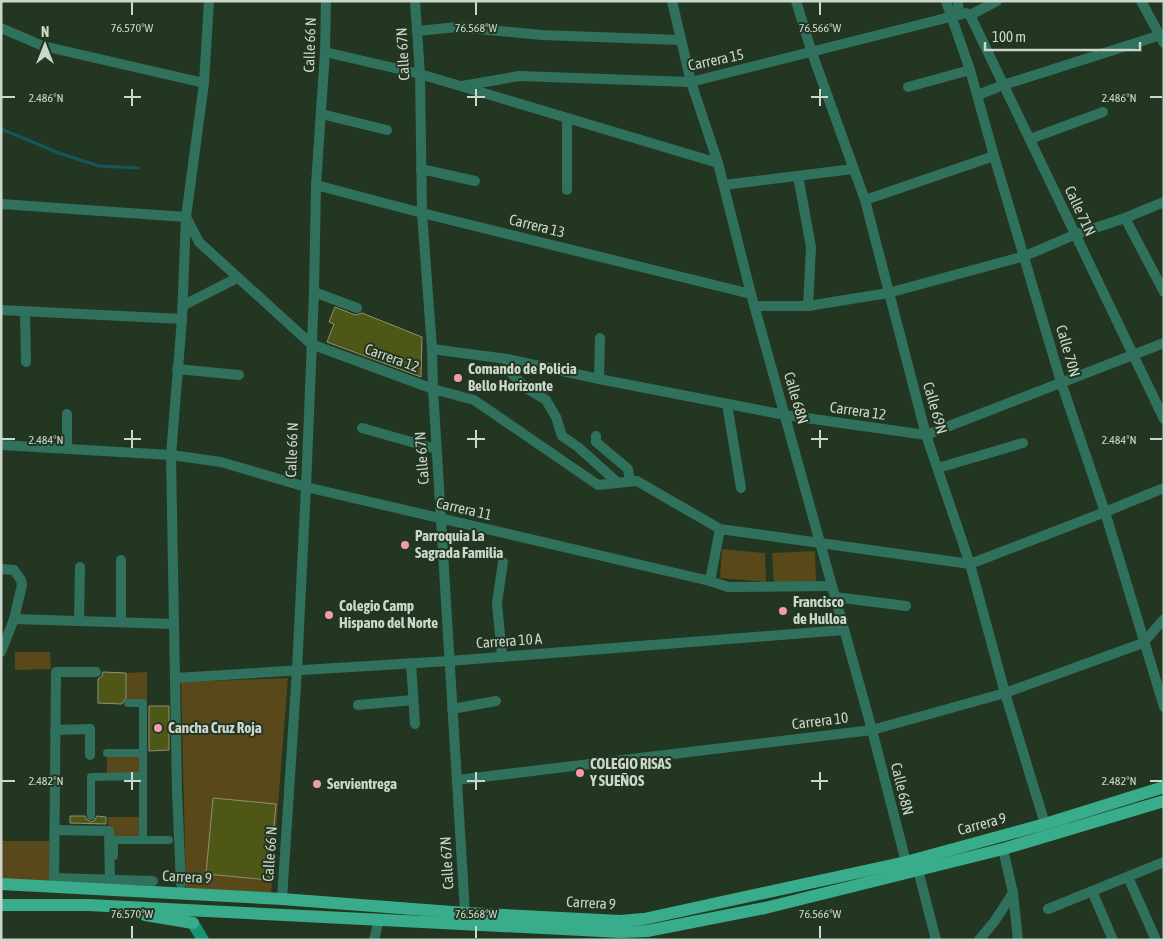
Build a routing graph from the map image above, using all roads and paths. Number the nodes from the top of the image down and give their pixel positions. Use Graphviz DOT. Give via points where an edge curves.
graph roads {
  1 [pos="209,1"];
  2 [pos="326,1"];
  3 [pos="415,1"];
  4 [pos="672,1"];
  5 [pos="796,1"];
  6 [pos="946,1"];
  7 [pos="958,1"];
  8 [pos="997,1"];
  9 [pos="1141,1"];
  10 [pos="960,16"];
  11 [pos="1,28"];
  12 [pos="417,31"];
  13 [pos="1162,38"];
  14 [pos="681,40"];
  15 [pos="325,52"];
  16 [pos="812,53"];
  17 [pos="970,70"];
  18 [pos="420,74"];
  19 [pos="691,82"];
  20 [pos="204,83"];
  21 [pos="1004,85"];
  22 [pos="462,86"];
  23 [pos="908,87"];
  24 [pos="978,95"];
  25 [pos="1103,112"];
  26 [pos="321,114"];
  27 [pos="567,118"];
  28 [pos="387,130"];
  29 [pos="1030,139"];
  30 [pos="994,156"];
  31 [pos="718,163"];
  32 [pos="421,169"];
  33 [pos="854,169"];
  34 [pos="798,176"];
  35 [pos="475,181"];
  36 [pos="316,185"];
  37 [pos="724,185"];
  38 [pos="567,190"];
  39 [pos="865,200"];
  40 [pos="1164,202"];
  41 [pos="1,204"];
  42 [pos="422,213"];
  43 [pos="186,217"];
  44 [pos="1125,218"];
  45 [pos="1074,235"];
  46 [pos="1025,256"];
  47 [pos="237,278"];
  48 [pos="314,292"];
  49 [pos="1164,292"];
  50 [pos="751,294"];
  51 [pos="888,294"];
  52 [pos="182,306"];
  53 [pos="754,306"];
  54 [pos="808,306"];
  55 [pos="356,308"];
  56 [pos="1,310"];
  57 [pos="25,312"];
  58 [pos="182,319"];
  59 [pos="600,338"];
  60 [pos="1164,342"];
  61 [pos="311,344"];
  62 [pos="432,349"];
  63 [pos="1132,355"];
  64 [pos="507,358"];
  65 [pos="26,362"];
  66 [pos="178,369"];
  67 [pos="239,375"];
  68 [pos="599,379"];
  69 [pos="1061,382"];
  70 [pos="433,390"];
  71 [pos="727,404"];
  72 [pos="67,414"];
  73 [pos="785,415"];
  74 [pos="1164,419"];
  75 [pos="362,428"];
  76 [pos="926,435"];
  77 [pos="596,436"];
  78 [pos="1023,443"];
  79 [pos="1,445"];
  80 [pos="67,449"];
  81 [pos="436,449"];
  82 [pos="171,455"];
  83 [pos="938,468"];
  84 [pos="630,481"];
  85 [pos="617,482"];
  86 [pos="306,487"];
  87 [pos="741,488"];
  88 [pos="1164,488"];
  89 [pos="1105,512"];
  90 [pos="441,520"];
  91 [pos="720,529"];
  92 [pos="820,542"];
  93 [pos="121,560"];
  94 [pos="503,562"];
  95 [pos="970,564"];
  96 [pos="80,567"];
  97 [pos="1,569"];
  98 [pos="710,581"];
  99 [pos="832,586"];
  100 [pos="835,597"];
  101 [pos="906,606"];
  102 [pos="14,619"];
  103 [pos="1164,619"];
  104 [pos="79,621"];
  105 [pos="121,622"];
  106 [pos="174,624"];
  107 [pos="844,630"];
  108 [pos="1143,643"];
  109 [pos="1,652"];
  110 [pos="502,657"];
  111 [pos="450,661"];
  112 [pos="411,663"];
  113 [pos="297,670"];
  114 [pos="96,672"];
  115 [pos="175,678"];
  116 [pos="1005,693"];
  117 [pos="413,700"];
  118 [pos="496,701"];
  119 [pos="128,704"];
  120 [pos="358,704"];
  121 [pos="1164,707"];
  122 [pos="452,709"];
  123 [pos="415,724"];
  124 [pos="56,730"];
  125 [pos="872,730"];
  126 [pos="107,753"];
  127 [pos="143,753"];
  128 [pos="90,755"];
  129 [pos="143,776"];
  130 [pos="457,780"];
  131 [pos="1164,787"];
  132 [pos="1164,801"];
  133 [pos="91,816"];
  134 [pos="1045,824"];
  135 [pos="55,830"];
  136 [pos="112,835"];
  137 [pos="143,840"];
  138 [pos="169,840"];
  139 [pos="1003,849"];
  140 [pos="906,862"];
  141 [pos="1164,862"];
  142 [pos="918,870"];
  143 [pos="1128,876"];
  144 [pos="112,879"];
  145 [pos="54,882"];
  146 [pos="153,882"];
  147 [pos="1,884"];
  148 [pos="181,884"];
  149 [pos="1092,891"];
  150 [pos="1013,893"];
  151 [pos="282,899"];
  152 [pos="1,905"];
  153 [pos="88,905"];
  154 [pos="1048,909"];
  155 [pos="465,914"];
  156 [pos="379,920"];
  157 [pos="203,940"];
  158 [pos="374,940"];
  159 [pos="936,940"];
  160 [pos="979,940"];
  161 [pos="1018,940"];
  162 [pos="1113,940"];
  163 [pos="1156,940"];
  1 -- 20 [label="street"];
  2 -- 15 [label="street, Calle 66 N"];
  3 -- 12 [label="street, Calle 67N"];
  4 -- 14 [label="street, Calle 68N"];
  5 -- 16 [label="street, Calle 69N"];
  6 -- 10 [label="street, Calle 70N"];
  7 -- 10 [label="street"];
  8 -- 10 [label="street, Carrera 15"];
  9 -- 13 [label="street"];
  10 -- 16 [label="street, Carrera 15"];
  10 -- 17 [label="street, Calle 70N"];
  10 -- 21 [label="street, Calle 71N"];
  11 -- 20 [label="street" via="44,46"];
  12 -- 14 [label="street" via="457,27 542,35"];
  12 -- 18 [label="street, Calle 67N"];
  13 -- 21 [label="street"];
  14 -- 19 [label="street, Calle 68N"];
  15 -- 18 [label="street"];
  15 -- 26 [label="street, Calle 66 N"];
  16 -- 19 [label="street, Carrera 15"];
  16 -- 33 [label="street, Calle 69N"];
  17 -- 23 [label="street"];
  17 -- 24 [label="street, Calle 70N"];
  18 -- 22 [label="street"];
  18 -- 32 [label="street, Calle 67N"];
  19 -- 22 [label="street, Carrera 15" via="519,76"];
  19 -- 31 [label="street, Calle 68N"];
  20 -- 43 [label="street"];
  21 -- 24 [label="street"];
  21 -- 29 [label="street, Calle 71N"];
  22 -- 27 [label="street"];
  24 -- 30 [label="street, Calle 70N"];
  25 -- 29 [label="street"];
  26 -- 28 [label="street"];
  26 -- 36 [label="street, Calle 66 N"];
  27 -- 31 [label="street"];
  27 -- 38 [label="street"];
  29 -- 45 [label="street, Calle 71N"];
  30 -- 39 [label="street"];
  30 -- 46 [label="street, Calle 70N"];
  31 -- 37 [label="street, Calle 68N"];
  32 -- 35 [label="street"];
  32 -- 42 [label="street, Calle 67N"];
  33 -- 34 [label="street"];
  33 -- 39 [label="street, Calle 69N"];
  34 -- 37 [label="street"];
  34 -- 54 [label="street" via="811,247"];
  36 -- 42 [label="street, Carrera 13"];
  36 -- 48 [label="street, Calle 66 N"];
  37 -- 50 [label="street, Calle 68N"];
  39 -- 51 [label="street, Calle 69N"];
  40 -- 44 [label="street"];
  41 -- 43 [label="street"];
  42 -- 50 [label="street, Carrera 13"];
  42 -- 62 [label="street, Calle 67N"];
  43 -- 47 [label="street, Carrera 12" via="199,242"];
  43 -- 52 [label="street"];
  44 -- 45 [label="street"];
  44 -- 49 [label="street"];
  45 -- 46 [label="street"];
  45 -- 63 [label="street, Calle 71N"];
  46 -- 51 [label="street"];
  46 -- 69 [label="street, Calle 70N"];
  47 -- 52 [label="street"];
  47 -- 61 [label="street, Carrera 12"];
  48 -- 55 [label="street"];
  48 -- 61 [label="street, Calle 66 N"];
  50 -- 53 [label="street, Calle 68N"];
  51 -- 54 [label="street"];
  51 -- 76 [label="street, Calle 69N"];
  52 -- 58 [label="street"];
  53 -- 54 [label="street"];
  53 -- 73 [label="street, Calle 68N"];
  56 -- 57 [label="street"];
  57 -- 58 [label="street"];
  57 -- 65 [label="street"];
  58 -- 66 [label="street"];
  59 -- 68 [label="street"];
  60 -- 63 [label="street, Carrera 12"];
  61 -- 70 [label="street, Carrera 12"];
  61 -- 86 [label="street, Calle 66 N"];
  62 -- 64 [label="street, Carrera 12"];
  62 -- 70 [label="street, Calle 67N"];
  63 -- 69 [label="street, Carrera 12"];
  63 -- 74 [label="street, Calle 71N"];
  64 -- 68 [label="street, Carrera 12"];
  64 -- 85 [label="street" via="510,372 549,404 562,436"];
  66 -- 67 [label="street"];
  66 -- 82 [label="street"];
  68 -- 71 [label="street, Carrera 12"];
  69 -- 76 [label="street, Carrera 12"];
  69 -- 89 [label="street, Calle 70N"];
  70 -- 81 [label="street, Calle 67N"];
  70 -- 85 [label="street, Carrera 12" via="474,400 598,485"];
  71 -- 73 [label="street, Carrera 12"];
  71 -- 87 [label="street"];
  72 -- 80 [label="street"];
  73 -- 76 [label="street, Carrera 12"];
  73 -- 92 [label="street, Calle 68N"];
  75 -- 81 [label="street"];
  76 -- 83 [label="street, Calle 69N"];
  77 -- 84 [label="street" via="596,442 628,469"];
  78 -- 83 [label="street"];
  79 -- 80 [label="street, Carrera 11"];
  80 -- 82 [label="street, Carrera 11"];
  81 -- 90 [label="street, Calle 67N"];
  82 -- 86 [label="street, Carrera 11" via="221,462"];
  82 -- 106 [label="street"];
  83 -- 95 [label="street, Calle 69N"];
  84 -- 85 [label="street, Carrera 12"];
  84 -- 91 [label="street, Carrera 12" via="637,481"];
  86 -- 90 [label="street, Carrera 11"];
  86 -- 113 [label="street, Calle 66 N"];
  88 -- 89 [label="street"];
  89 -- 95 [label="street"];
  89 -- 108 [label="street, Calle 70N"];
  90 -- 98 [label="street, Carrera 11"];
  90 -- 111 [label="street, Calle 67N"];
  91 -- 92 [label="street, Carrera 12"];
  91 -- 98 [label="street"];
  92 -- 95 [label="street"];
  92 -- 99 [label="street, Calle 68N"];
  93 -- 105 [label="street"];
  94 -- 110 [label="street" via="497,603"];
  95 -- 116 [label="street, Calle 69N"];
  96 -- 104 [label="street"];
  97 -- 102 [label="street" via="14,570 22,585"];
  98 -- 99 [label="street, Carrera 11" via="728,588"];
  99 -- 100 [label="street, Calle 68N"];
  100 -- 101 [label="street"];
  100 -- 107 [label="street, Calle 68N"];
  102 -- 104 [label="street"];
  102 -- 109 [label="street"];
  103 -- 108 [label="street, Carrera 10"];
  104 -- 105 [label="street"];
  105 -- 106 [label="street"];
  106 -- 115 [label="street"];
  107 -- 110 [label="street, Carrera 10 A"];
  107 -- 125 [label="street, Calle 68N"];
  108 -- 116 [label="street, Carrera 10"];
  108 -- 121 [label="street, Calle 70N"];
  110 -- 111 [label="street, Carrera 10 A"];
  111 -- 112 [label="street, Carrera 10 A"];
  111 -- 122 [label="street, Calle 67N"];
  112 -- 113 [label="street, Carrera 10 A"];
  112 -- 117 [label="street"];
  113 -- 115 [label="street, Carrera 10 A"];
  113 -- 151 [label="street, Calle 66 N"];
  114 -- 124 [label="street" via="56,672"];
  115 -- 148 [label="street"];
  116 -- 125 [label="street, Carrera 10"];
  116 -- 134 [label="street, Calle 69N"];
  117 -- 120 [label="street"];
  117 -- 123 [label="street"];
  118 -- 122 [label="street"];
  119 -- 127 [label="street" via="143,704"];
  122 -- 130 [label="street, Calle 67N"];
  124 -- 128 [label="street" via="90,729"];
  124 -- 135 [label="street"];
  125 -- 130 [label="street, Carrera 10"];
  125 -- 140 [label="street, Calle 68N"];
  126 -- 127 [label="street"];
  127 -- 129 [label="street"];
  129 -- 133 [label="street" via="91,777"];
  129 -- 137 [label="street"];
  130 -- 155 [label="street, Calle 67N"];
  131 -- 134 [label="main road, Carrera 9"];
  132 -- 139 [label="main road, Carrera 9"];
  134 -- 140 [label="main road, Carrera 9"];
  135 -- 136 [label="street"];
  135 -- 145 [label="street"];
  136 -- 137 [label="street"];
  136 -- 144 [label="street"];
  137 -- 138 [label="street"];
  139 -- 142 [label="main road, Carrera 9"];
  139 -- 150 [label="street"];
  140 -- 155 [label="main road, Carrera 9" via="644,919 620,921"];
  141 -- 143 [label="street"];
  142 -- 156 [label="main road, Carrera 9" via="765,908 647,931"];
  142 -- 159 [label="street"];
  143 -- 149 [label="street"];
  143 -- 163 [label="street"];
  144 -- 145 [label="street"];
  144 -- 146 [label="street"];
  145 -- 147 [label="main road, Carrera 9"];
  145 -- 151 [label="main road, Carrera 9"];
  149 -- 154 [label="street"];
  149 -- 162 [label="street"];
  150 -- 160 [label="street"];
  150 -- 161 [label="street"];
  151 -- 155 [label="main road, Carrera 9"];
  152 -- 153 [label="main road, Carrera 9"];
  153 -- 156 [label="main road, Carrera 9"];
  153 -- 157 [label="main road" via="192,921"];
  156 -- 158 [label="street"];
}
